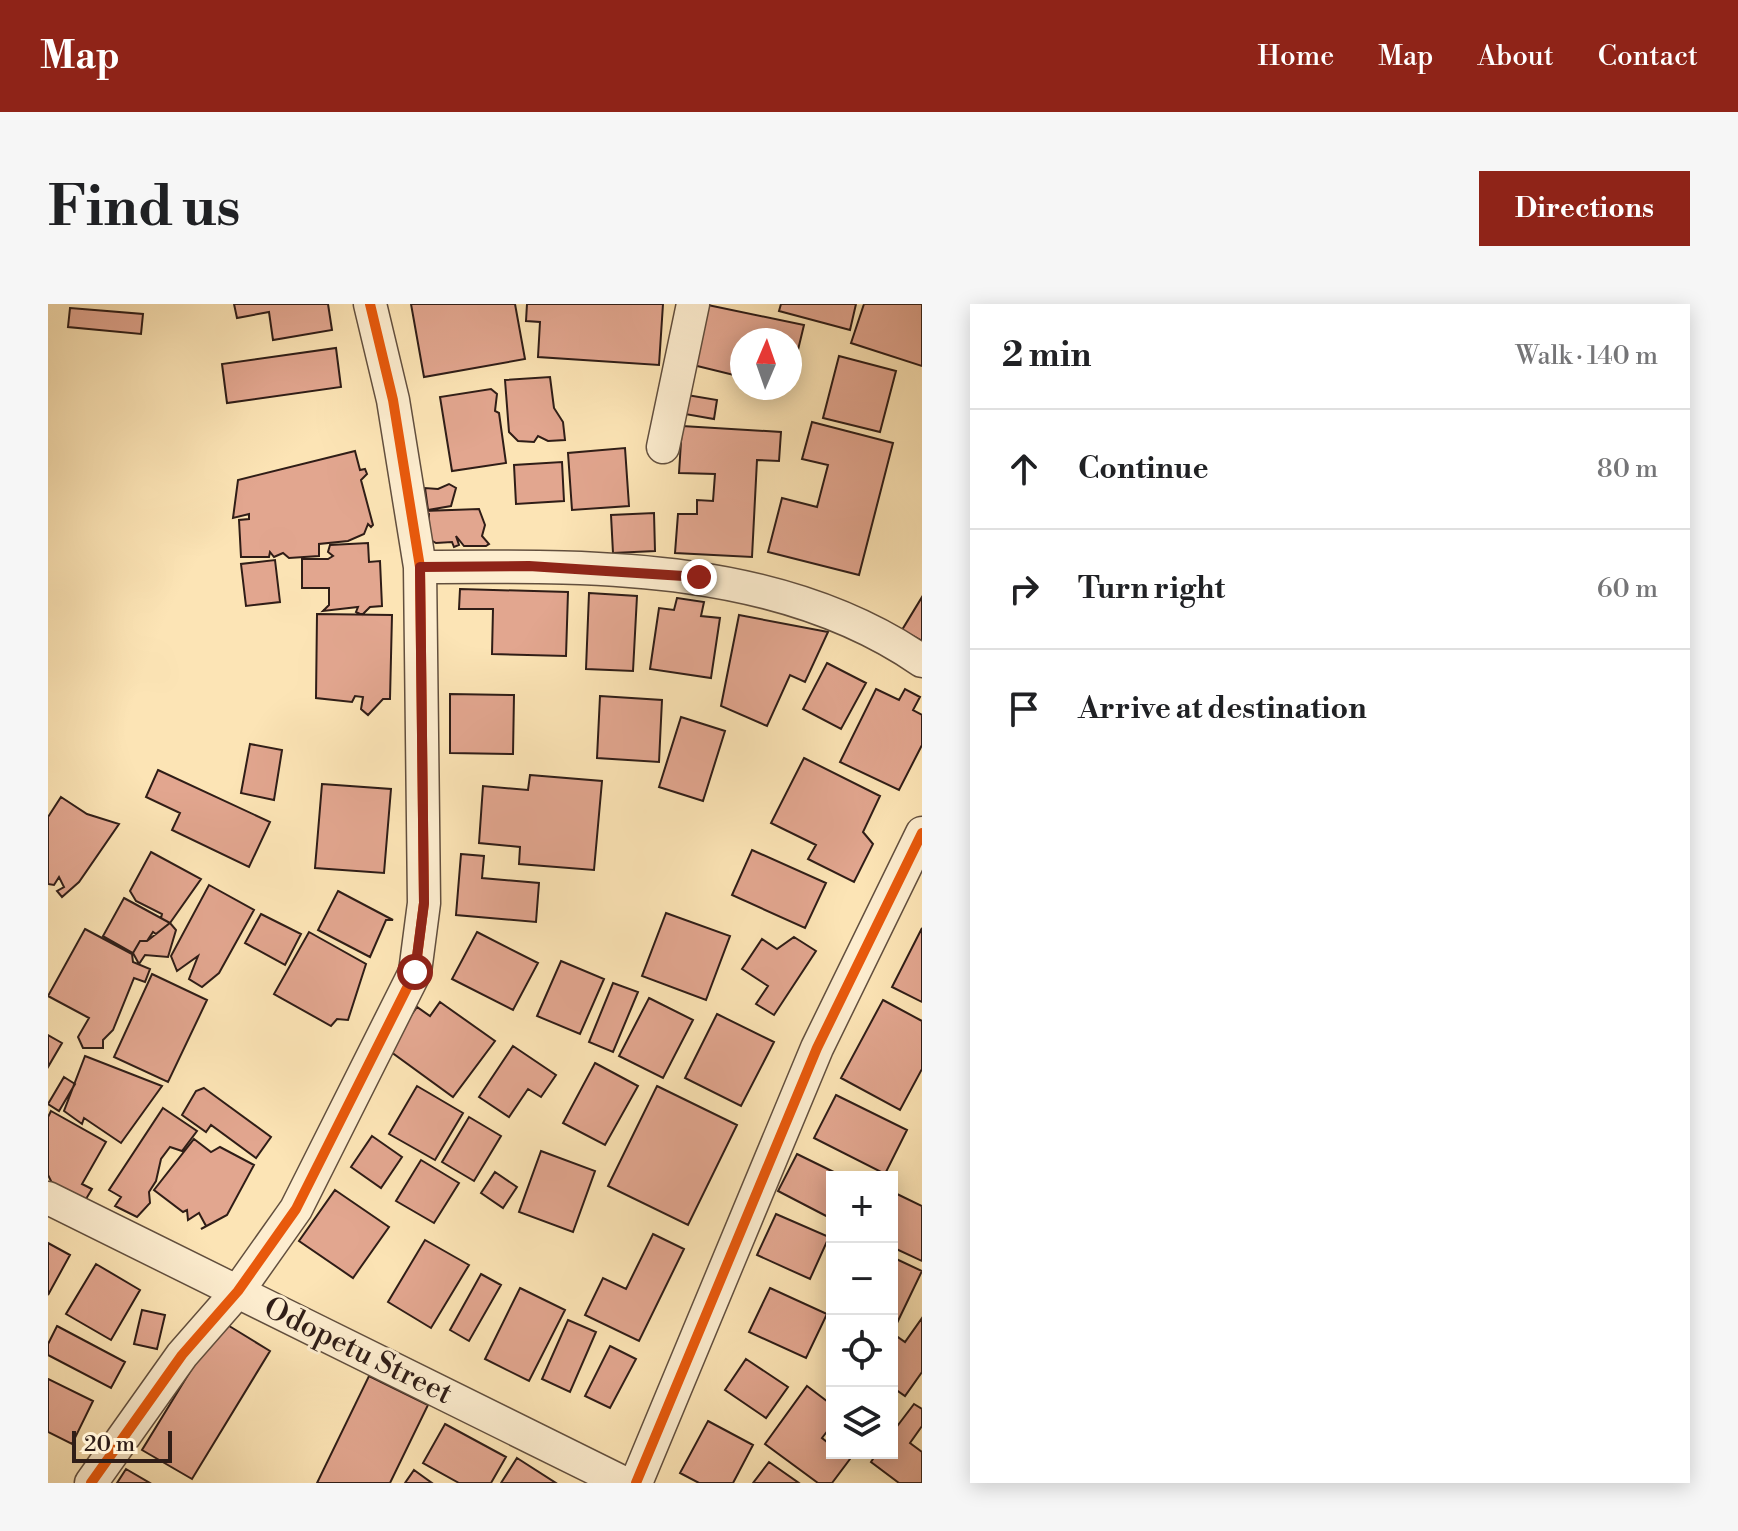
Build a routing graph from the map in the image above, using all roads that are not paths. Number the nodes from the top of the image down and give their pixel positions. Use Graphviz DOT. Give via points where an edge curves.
graph roads {
  1 [pos="370,304"];
  2 [pos="693,304"];
  3 [pos="663,447"];
  4 [pos="420,567"];
  5 [pos="922,661"];
  6 [pos="922,833"];
  7 [pos="48,1198"];
  8 [pos="238,1291"];
  9 [pos="91,1483"];
  10 [pos="624,1483"];
  11 [pos="636,1483"];
  1 -- 4 [label="street" via="393,400"];
  2 -- 3 [label="street"];
  4 -- 5 [label="street" via="529,566 699,577 764,590 887,636"];
  4 -- 8 [label="street" via="424,903 415,972 296,1209"];
  6 -- 11 [label="street" via="817,1048"];
  7 -- 8 [label="street, Odopetu Street"];
  8 -- 9 [label="street" via="182,1355"];
  8 -- 10 [label="street, Odopetu Street"];
}
